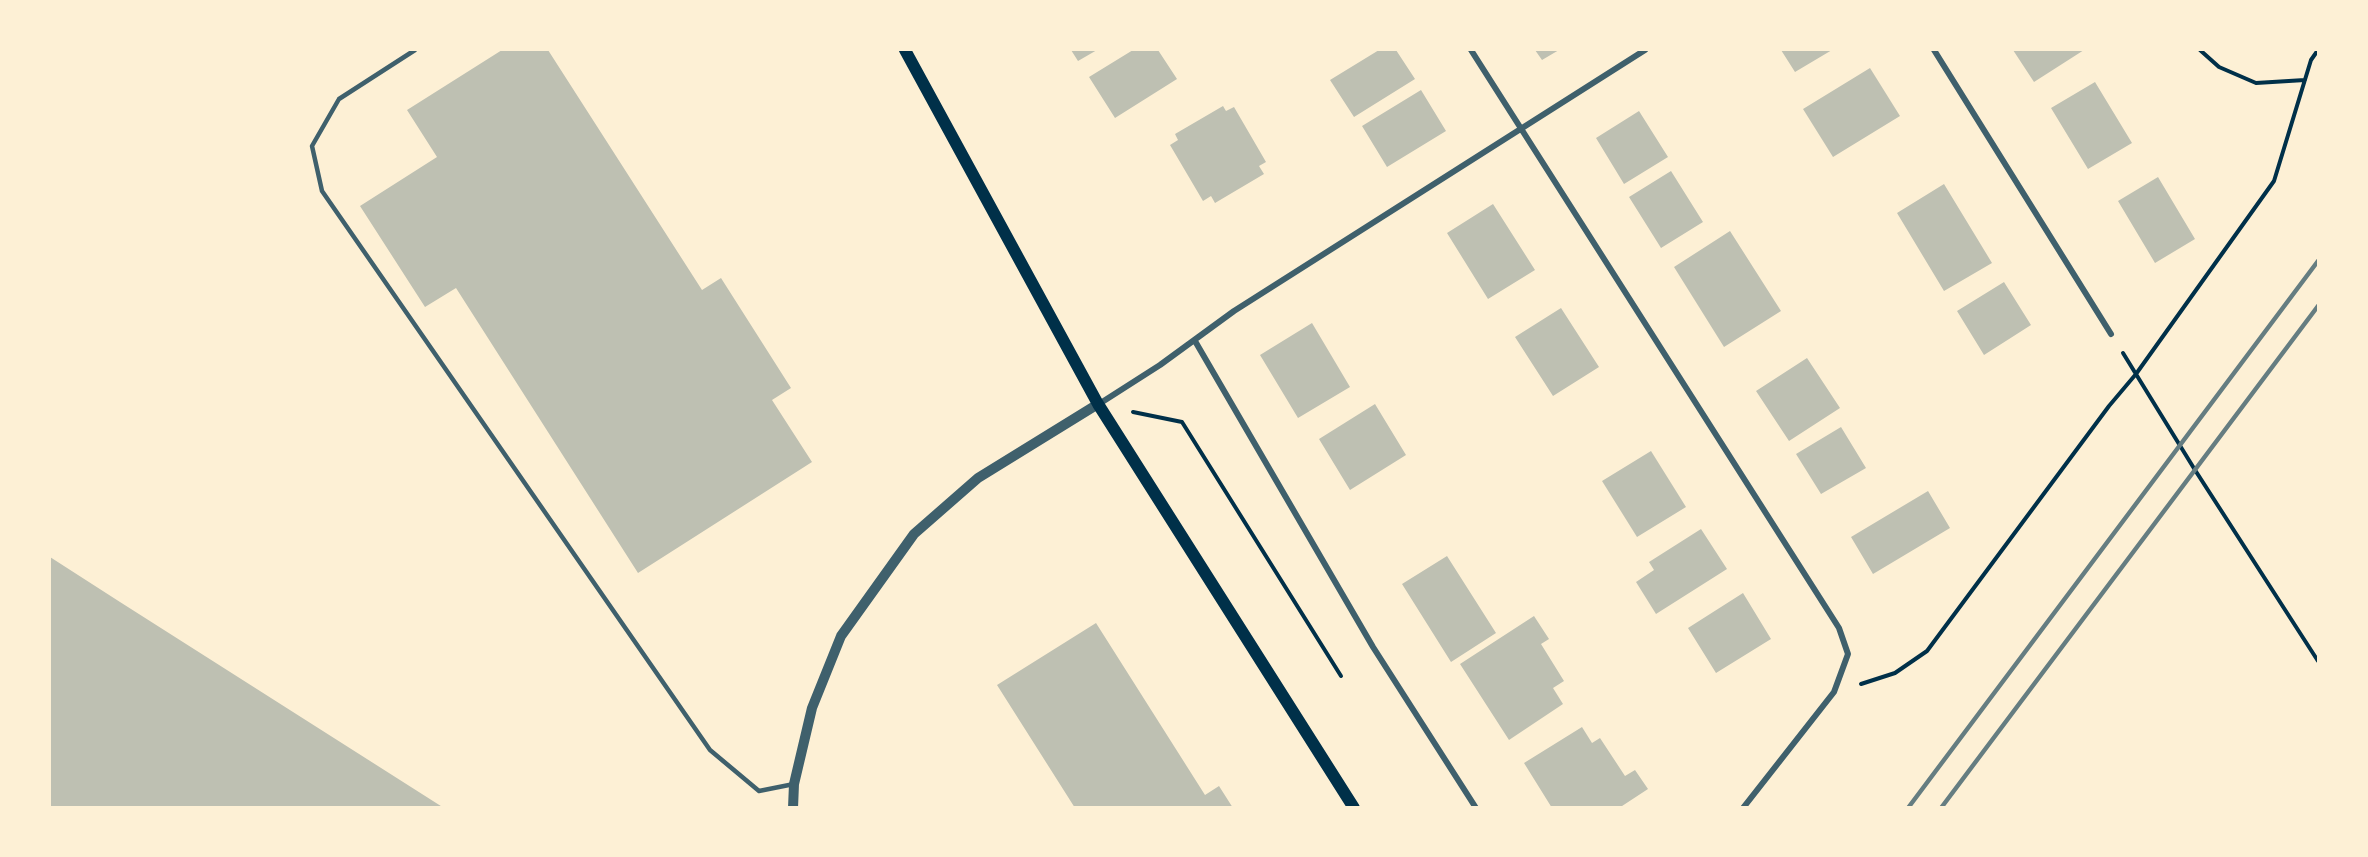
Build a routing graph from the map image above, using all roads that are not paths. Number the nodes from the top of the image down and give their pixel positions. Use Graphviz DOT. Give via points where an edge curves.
graph roads {
  1 [pos="415,50"];
  2 [pos="905,50"];
  3 [pos="1471,50"];
  4 [pos="1645,50"];
  5 [pos="1934,50"];
  6 [pos="1521,129"];
  7 [pos="2111,333"];
  8 [pos="1195,340"];
  9 [pos="1098,404"];
  10 [pos="794,784"];
  11 [pos="793,807"];
  12 [pos="1354,807"];
  13 [pos="1476,807"];
  14 [pos="1743,807"];
  1 -- 10 [label="lane" via="339,99 312,146 322,191 710,750 759,791"];
  2 -- 9 [label="main road"];
  3 -- 6 [label="street"];
  4 -- 6 [label="street"];
  5 -- 7 [label="street"];
  6 -- 8 [label="street" via="1234,311"];
  6 -- 14 [label="street" via="1839,628 1848,654 1834,692"];
  8 -- 9 [label="street"];
  8 -- 13 [label="street" via="1373,647"];
  9 -- 10 [label="street" via="978,478 915,534 841,636 812,708"];
  9 -- 12 [label="main road"];
  10 -- 11 [label="street"];
}
